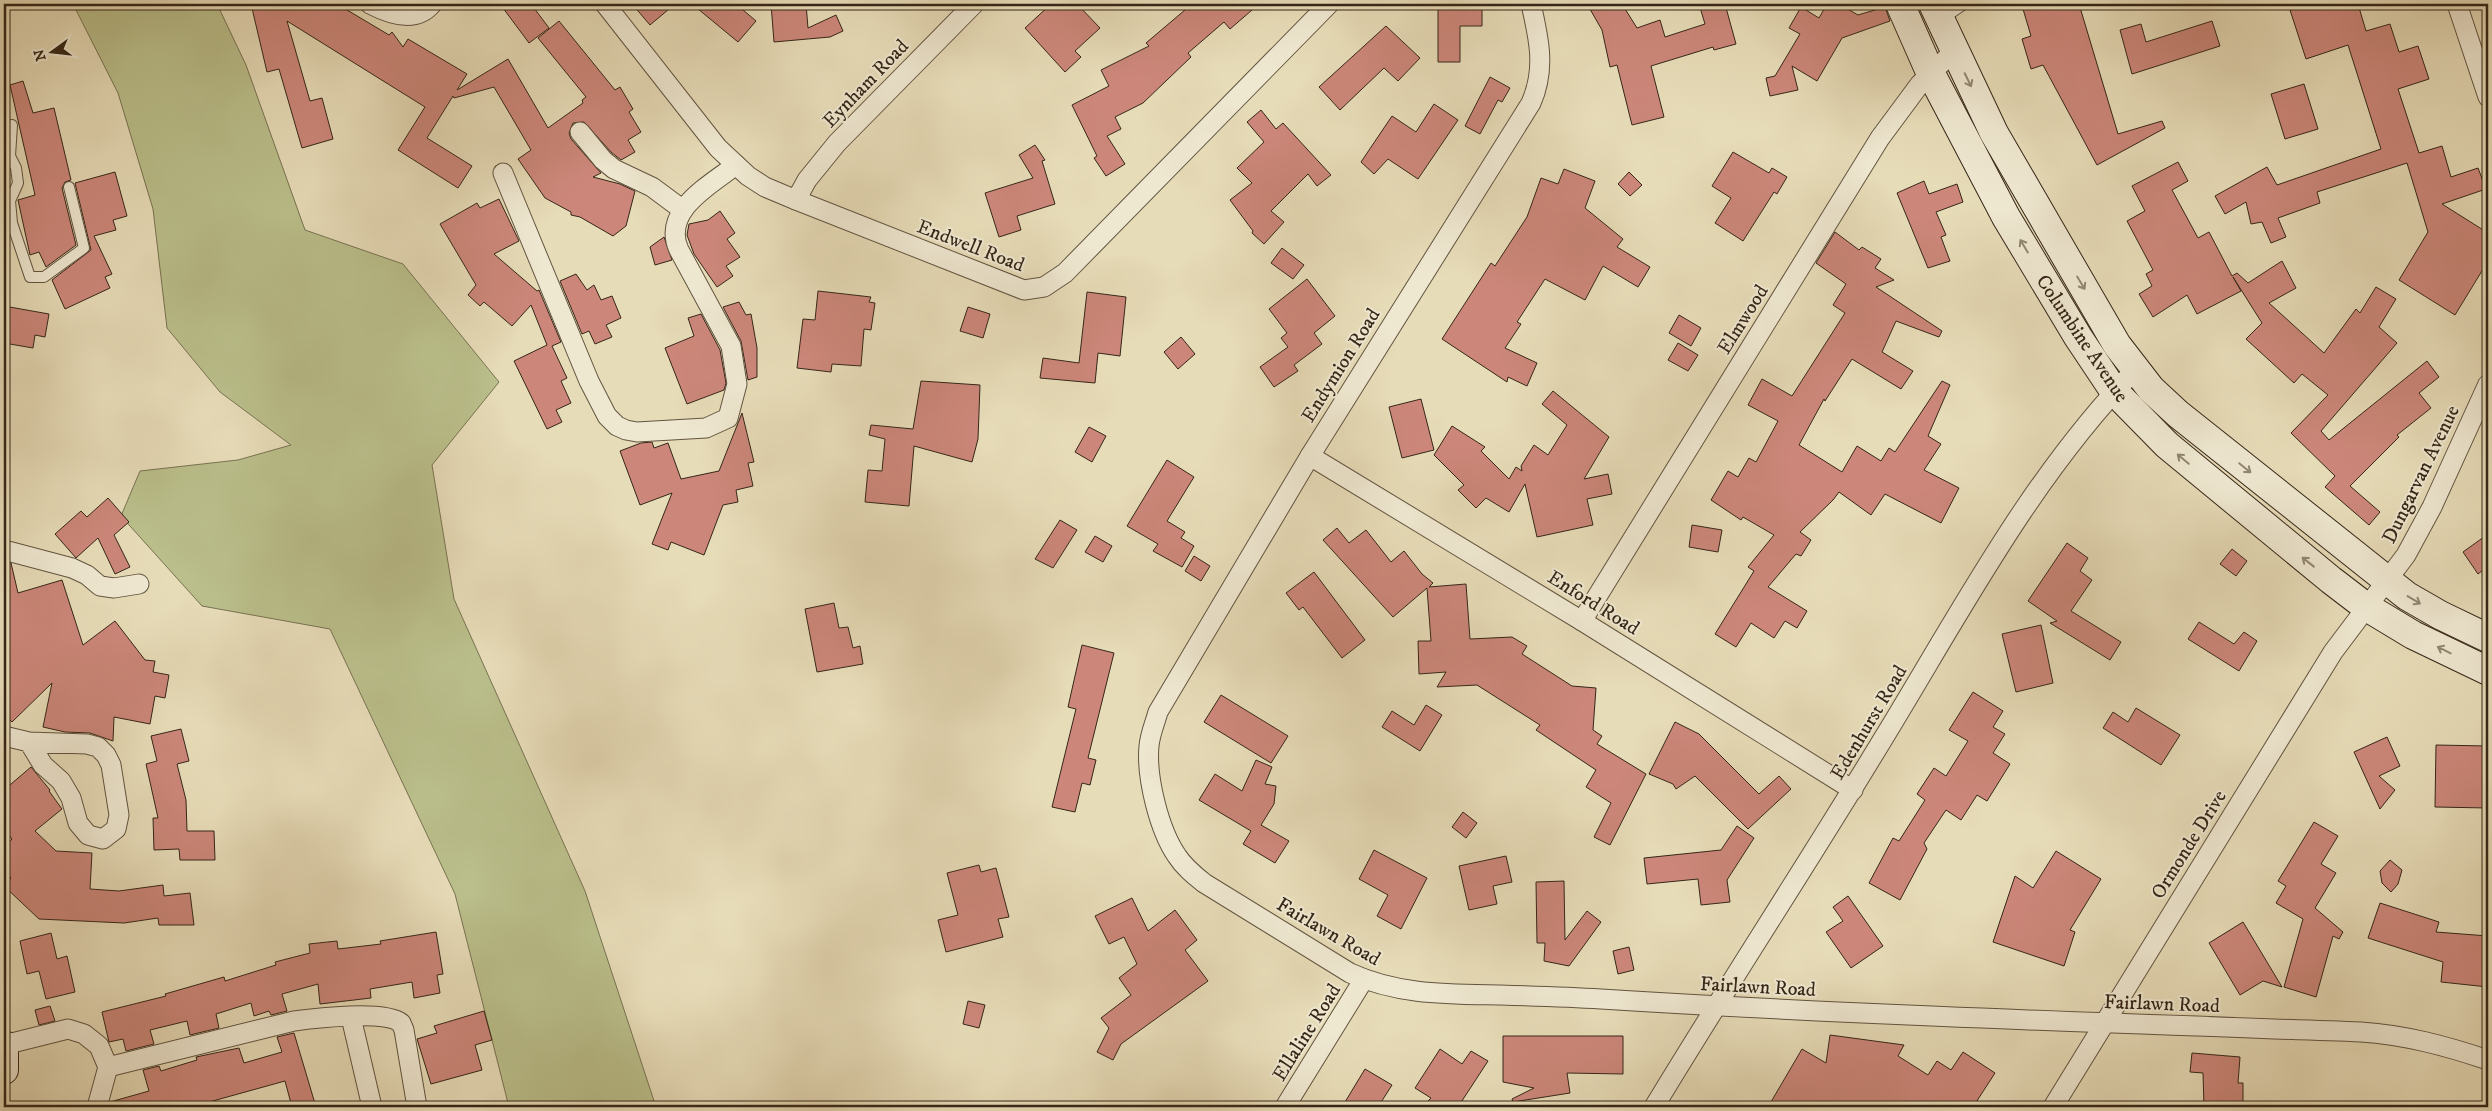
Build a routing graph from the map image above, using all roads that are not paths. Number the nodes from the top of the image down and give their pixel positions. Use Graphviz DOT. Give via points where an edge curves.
graph roads {
  1 [pos="370,4"];
  2 [pos="432,4"];
  3 [pos="605,4"];
  4 [pos="974,4"];
  5 [pos="1329,4"];
  6 [pos="1531,4"];
  7 [pos="1900,4"];
  8 [pos="1964,4"];
  9 [pos="2457,4"];
  10 [pos="1937,12"];
  11 [pos="1954,51"];
  12 [pos="1930,72"];
  13 [pos="2488,97"];
  14 [pos="12,125"];
  15 [pos="580,132"];
  16 [pos="736,165"];
  17 [pos="503,173"];
  18 [pos="69,187"];
  19 [pos="7,200"];
  20 [pos="796,200"];
  21 [pos="683,210"];
  22 [pos="2135,370"];
  23 [pos="2488,384"];
  24 [pos="2114,391"];
  25 [pos="1310,456"];
  26 [pos="4,550"];
  27 [pos="2386,580"];
  28 [pos="139,584"];
  29 [pos="2365,606"];
  30 [pos="1582,621"];
  31 [pos="2488,638"];
  32 [pos="2488,671"];
  33 [pos="4,736"];
  34 [pos="29,742"];
  35 [pos="1149,746"];
  36 [pos="1852,790"];
  37 [pos="1364,980"];
  38 [pos="1715,1006"];
  39 [pos="351,1017"];
  40 [pos="2104,1024"];
  41 [pos="4,1045"];
  42 [pos="2488,1060"];
  43 [pos="108,1068"];
  44 [pos="4,1070"];
  45 [pos="97,1107"];
  46 [pos="372,1107"];
  47 [pos="417,1107"];
  48 [pos="1285,1107"];
  49 [pos="1654,1107"];
  50 [pos="2053,1107"];
  1 -- 2 [label="street" via="399,16 410,16 421,14"];
  3 -- 16 [label="street, Endwell Road" via="698,124"];
  4 -- 20 [label="street, Eynham Road" via="837,143 807,180"];
  5 -- 20 [label="street, Endwell Road" via="1065,273 1044,287 1024,290 1013,287"];
  6 -- 25 [label="street, Endymion Road" via="1541,67 1531,103"];
  7 -- 12 [label="main road, Columbine Avenue"];
  8 -- 10 [label="lane"];
  9 -- 13 [label="street"];
  10 -- 11 [label="main road, Columbine Avenue"];
  11 -- 12 [label="street, Elmwood"];
  11 -- 22 [label="main road, Columbine Avenue, one-way" via="2022,182 2117,345"];
  24 -- 12 [label="main road, Columbine Avenue, one-way" via="2006,217"];
  12 -- 30 [label="street, Elmwood" via="1906,99 1880,138"];
  14 -- 19 [label="lane" via="10,156 18,183"];
  15 -- 21 [label="street" via="614,169 652,187"];
  16 -- 20 [label="street, Endwell Road" via="765,187"];
  16 -- 21 [label="street"];
  17 -- 21 [label="street" via="588,381 607,416 626,430 706,428 728,418 735,396 737,384 731,346 676,242 675,227"];
  18 -- 19 [label="lane" via="84,248 44,277 30,277"];
  22 -- 24 [label="street, Edenhurst Road"];
  22 -- 27 [label="main road, Columbine Avenue, one-way" via="2178,414"];
  23 -- 27 [label="street, Dungarvan Avenue" via="2421,530"];
  29 -- 24 [label="main road, Columbine Avenue, one-way" via="2167,445"];
  24 -- 36 [label="street, Edenhurst Road" via="2069,445 1995,555"];
  25 -- 30 [label="street, Enford Road"];
  25 -- 35 [label="street, Endymion Road" via="1158,712"];
  26 -- 28 [label="street" via="72,568 100,586 114,588"];
  27 -- 29 [label="street, Dungarvan Avenue"];
  27 -- 31 [label="main road, Columbine Avenue, one-way" via="2440,616"];
  32 -- 29 [label="main road, Columbine Avenue, one-way" via="2413,635"];
  29 -- 40 [label="street, Ormonde Drive" via="2325,665"];
  30 -- 36 [label="street, Enford Road"];
  33 -- 34 [label="street"];
  34 -- 34 [label="street" via="87,744 98,747 106,755 111,765 119,815 116,830 103,839 88,835 78,824 61,781 44,765"];
  35 -- 37 [label="street, Fairlawn Road" via="1151,776 1160,818 1177,856 1189,871"];
  36 -- 38 [label="street, Edenhurst Road"];
  37 -- 38 [label="street, Fairlawn Road" via="1410,992"];
  37 -- 48 [label="street, Ellaline Road"];
  38 -- 40 [label="street, Fairlawn Road"];
  38 -- 49 [label="street, Edenhurst Road"];
  39 -- 43 [label="street" via="294,1021"];
  39 -- 46 [label="street"];
  39 -- 47 [label="street" via="388,1016 401,1023"];
  40 -- 42 [label="street, Fairlawn Road" via="2394,1035 2423,1040"];
  40 -- 50 [label="street, Ormonde Drive"];
  41 -- 43 [label="street" via="68,1029 84,1034 99,1046"];
  41 -- 44 [label="main road"];
  43 -- 45 [label="street"];
}
